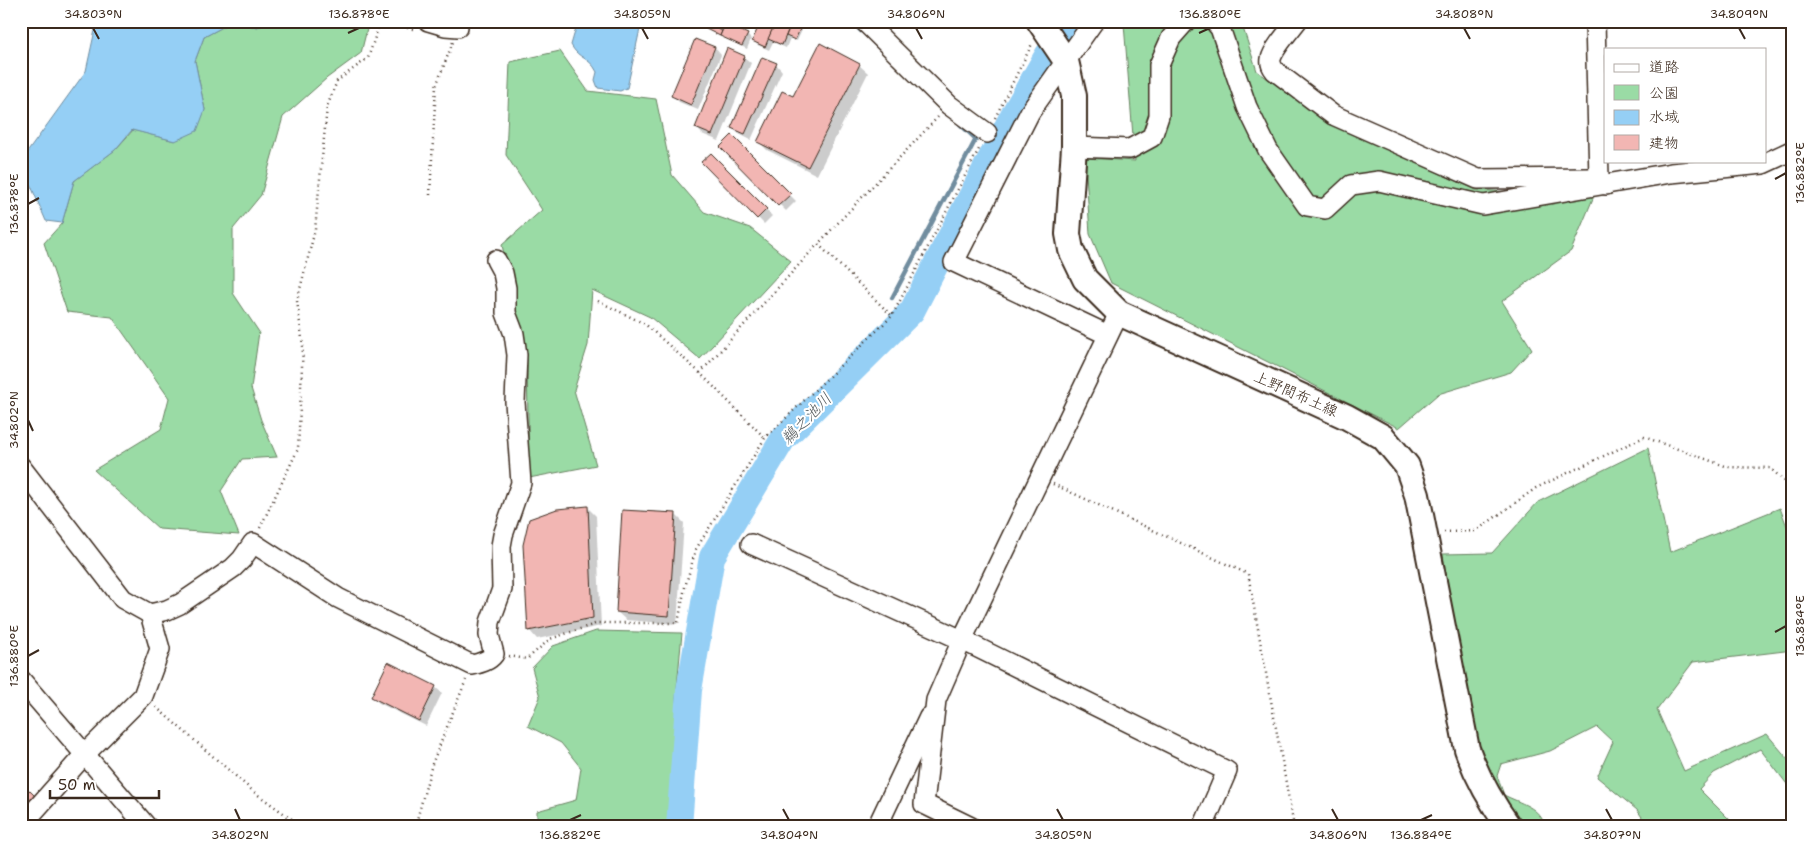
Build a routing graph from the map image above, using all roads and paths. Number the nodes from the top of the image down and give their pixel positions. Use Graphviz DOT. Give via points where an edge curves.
graph roads {
  1 [pos="864,21"];
  2 [pos="1094,21"];
  3 [pos="1186,21"];
  4 [pos="1214,21"];
  5 [pos="1297,21"];
  6 [pos="1595,21"];
  7 [pos="1041,23"];
  8 [pos="422,26"];
  9 [pos="456,33"];
  10 [pos="1066,61"];
  11 [pos="949,106"];
  12 [pos="987,133"];
  13 [pos="1074,147"];
  14 [pos="1793,150"];
  15 [pos="1602,182"];
  16 [pos="430,195"];
  17 [pos="818,244"];
  18 [pos="496,260"];
  19 [pos="598,301"];
  20 [pos="1119,313"];
  21 [pos="892,316"];
  22 [pos="1108,335"];
  23 [pos="700,374"];
  24 [pos="765,438"];
  25 [pos="21,467"];
  26 [pos="1040,478"];
  27 [pos="1793,489"];
  28 [pos="1425,533"];
  29 [pos="253,544"];
  30 [pos="751,544"];
  31 [pos="150,614"];
  32 [pos="962,640"];
  33 [pos="494,654"];
  34 [pos="472,665"];
  35 [pos="21,680"];
  36 [pos="143,696"];
  37 [pos="936,700"];
  38 [pos="85,754"];
  39 [pos="21,826"];
  40 [pos="147,827"];
  41 [pos="303,827"];
  42 [pos="415,827"];
  43 [pos="878,827"];
  44 [pos="971,827"];
  45 [pos="1203,827"];
  46 [pos="1294,827"];
  47 [pos="1509,827"];
  1 -- 11 [label="street"];
  2 -- 10 [label="street"];
  3 -- 13 [label="street" via="1171,38 1159,64 1159,116 1152,137 1130,150"];
  4 -- 15 [label="street" via="1220,28 1247,107 1268,150 1307,206 1325,209 1351,186 1379,181 1483,205"];
  5 -- 15 [label="street" via="1274,54 1272,66 1333,115 1478,179"];
  6 -- 15 [label="street"];
  7 -- 10 [label="main road, 上野間布土線"];
  7 -- 12 [label="path"];
  8 -- 9 [label="street" via="445,26"];
  8 -- 29 [label="path" via="380,22 368,58 337,81 327,107 315,230 297,300 303,346 298,449"];
  9 -- 16 [label="path" via="436,86"];
  10 -- 13 [label="main road, 上野間布土線" via="1074,96"];
  10 -- 22 [label="street" via="1030,112 954,262"];
  11 -- 12 [label="street"];
  11 -- 17 [label="path"];
  12 -- 21 [label="path"];
  13 -- 20 [label="main road, 上野間布土線" via="1068,234 1071,250 1086,279"];
  14 -- 15 [label="street" via="1763,164"];
  17 -- 21 [label="path"];
  17 -- 23 [label="path"];
  18 -- 33 [label="street" via="503,273 506,313 517,355 515,402 521,483 501,546 502,588 490,622 489,635"];
  19 -- 23 [label="path" via="645,324"];
  20 -- 22 [label="street"];
  20 -- 28 [label="main road, 上野間布土線" via="1347,417 1383,437 1407,466 1418,495"];
  21 -- 24 [label="path"];
  22 -- 26 [label="street"];
  23 -- 24 [label="path"];
  24 -- 33 [label="path" via="696,548 678,624 598,623 550,639 527,659"];
  25 -- 31 [label="street" via="119,593"];
  26 -- 32 [label="street"];
  26 -- 46 [label="path" via="1248,574"];
  27 -- 28 [label="path" via="1770,468 1728,467 1644,437 1536,488 1476,531"];
  28 -- 47 [label="main road, 上野間布土線" via="1467,749 1475,772"];
  29 -- 31 [label="street" via="233,568 180,604"];
  29 -- 34 [label="street" via="338,598"];
  30 -- 32 [label="street"];
  31 -- 36 [label="street" via="160,649"];
  32 -- 37 [label="street"];
  32 -- 45 [label="street" via="1227,771"];
  33 -- 34 [label="street" via="482,663"];
  34 -- 42 [label="path" via="432,764"];
  35 -- 38 [label="street"];
  36 -- 38 [label="street"];
  36 -- 41 [label="path" via="254,792"];
  37 -- 43 [label="street"];
  37 -- 44 [label="street" via="924,804"];
  38 -- 39 [label="street"];
  38 -- 40 [label="street"];
}
